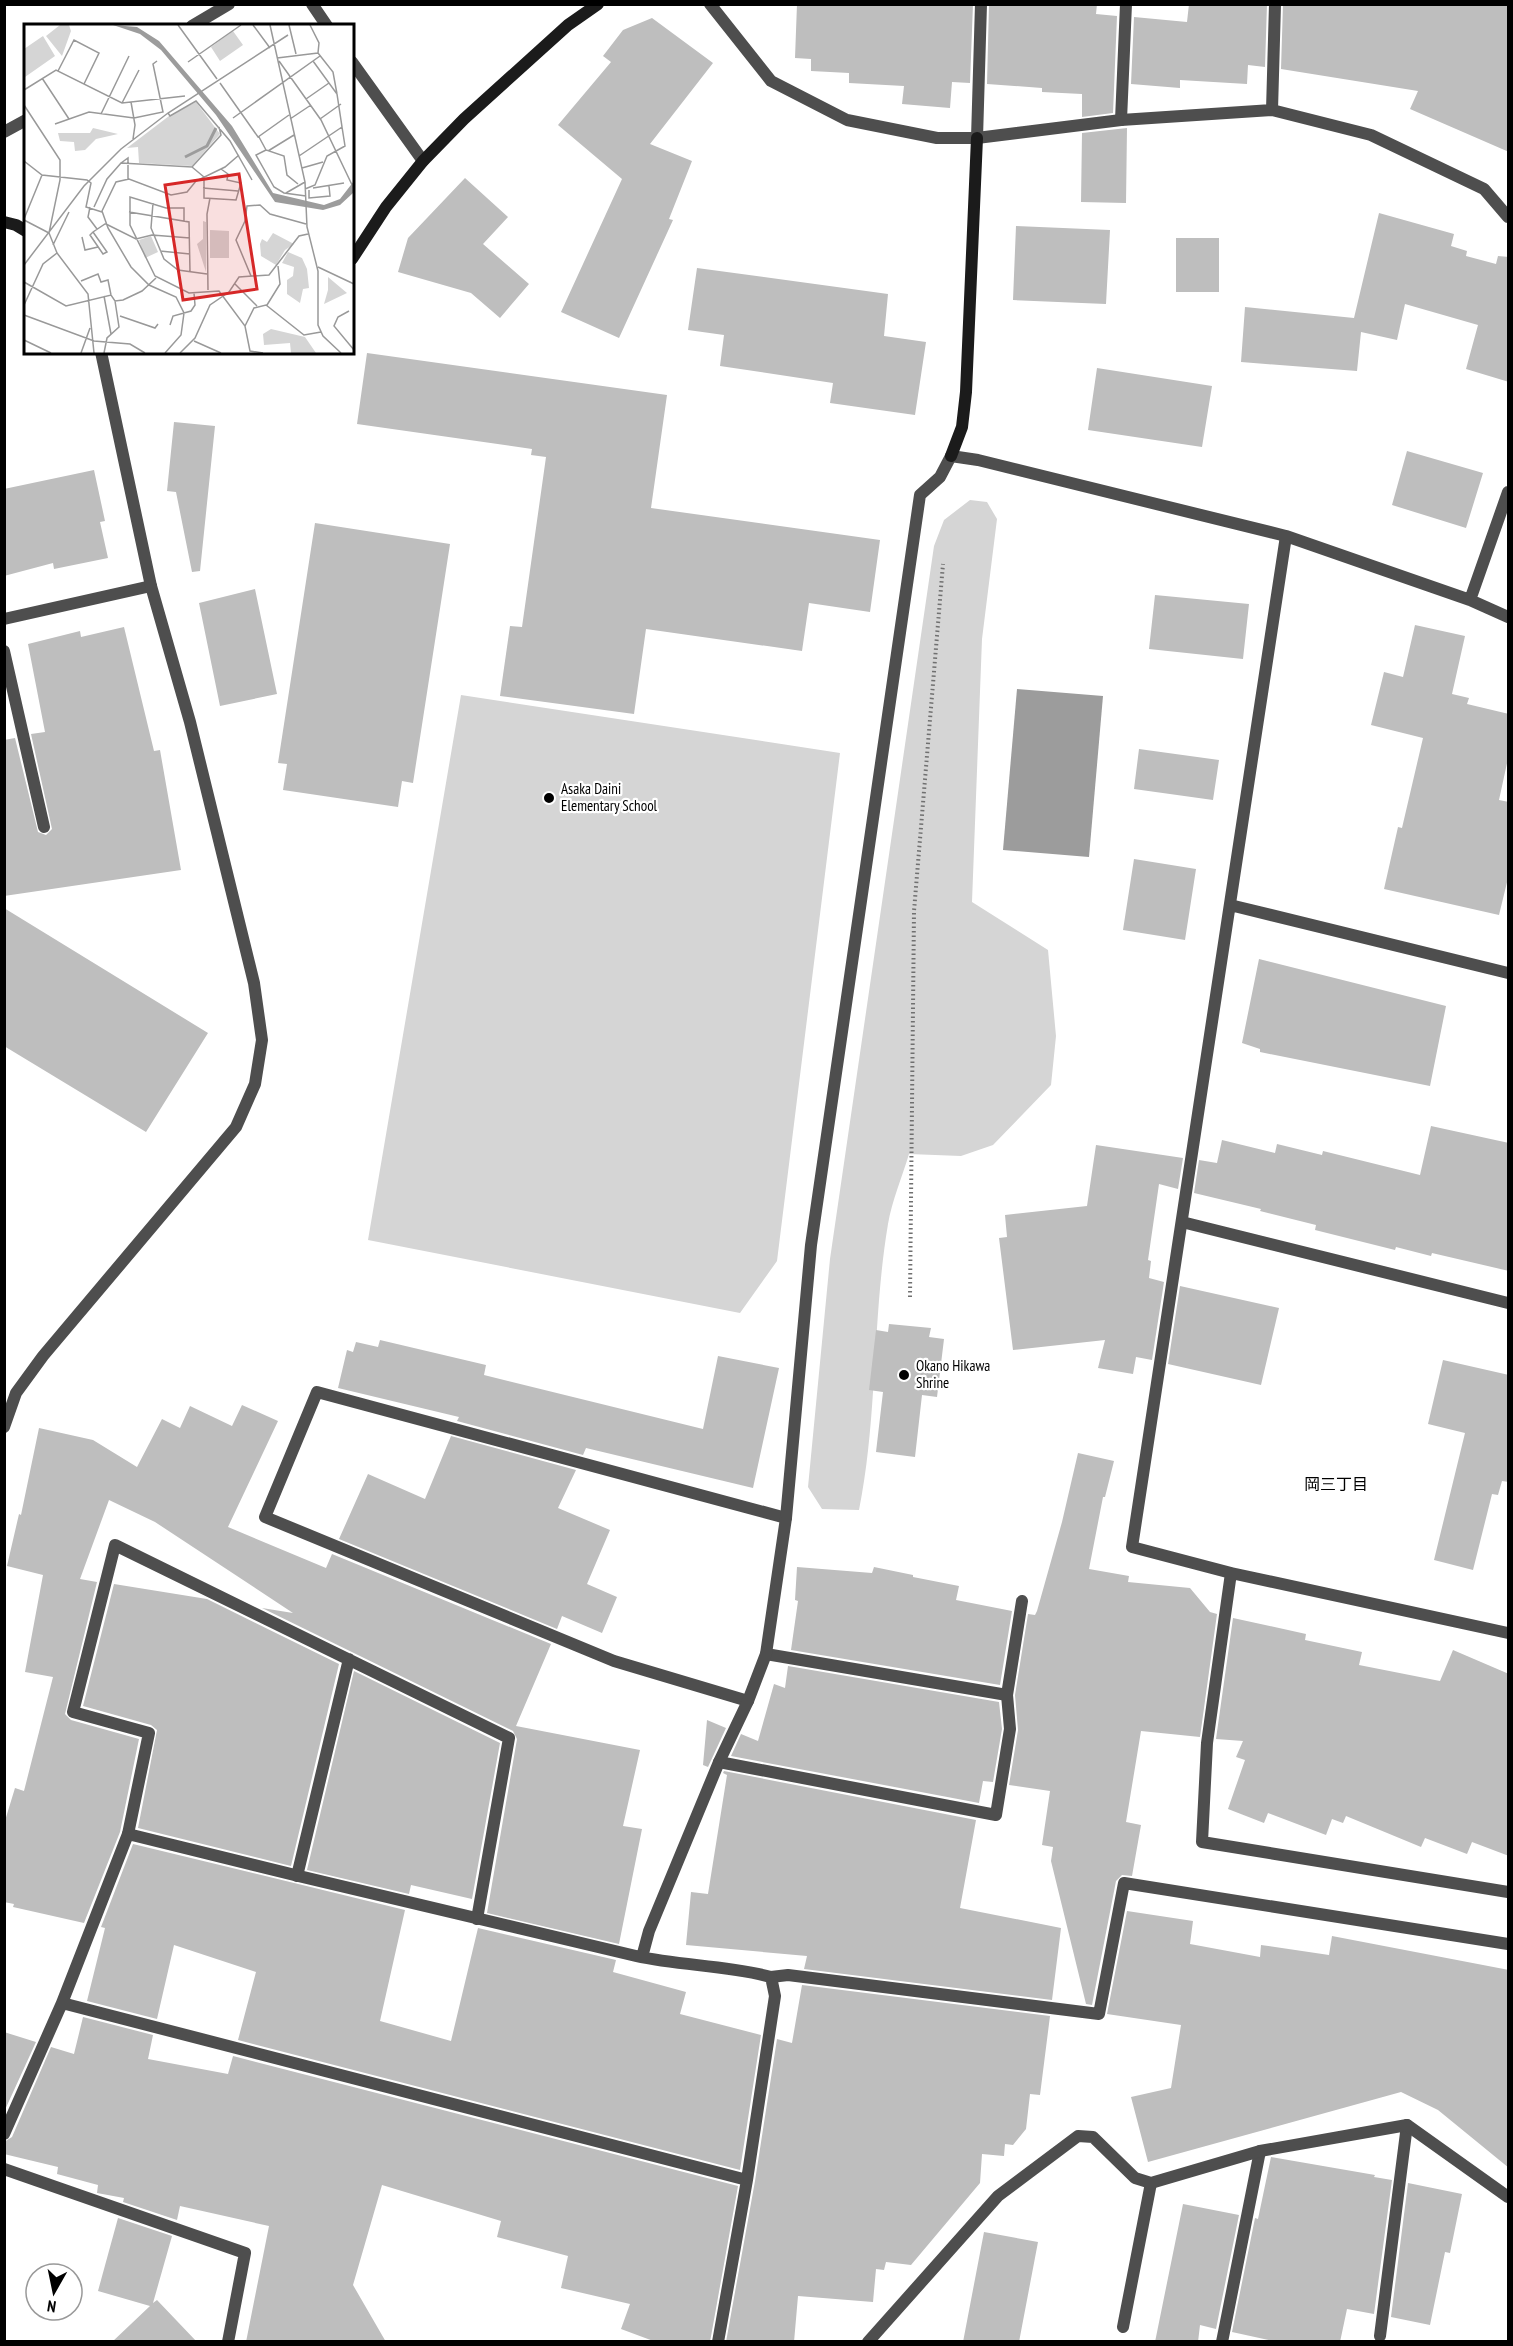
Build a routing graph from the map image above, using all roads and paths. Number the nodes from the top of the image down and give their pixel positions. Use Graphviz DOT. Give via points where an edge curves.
graph roads {
  1 [pos="229,4"];
  2 [pos="312,4"];
  3 [pos="598,4"];
  4 [pos="710,4"];
  5 [pos="981,4"];
  6 [pos="1126,4"];
  7 [pos="1275,4"];
  8 [pos="195,24"];
  9 [pos="326,24"];
  10 [pos="354,65"];
  11 [pos="1272,110"];
  12 [pos="1121,120"];
  13 [pos="24,121"];
  14 [pos="4,132"];
  15 [pos="977,138"];
  16 [pos="423,161"];
  17 [pos="1509,217"];
  18 [pos="4,222"];
  19 [pos="24,230"];
  20 [pos="354,256"];
  21 [pos="101,354"];
  22 [pos="951,456"];
  23 [pos="1509,492"];
  24 [pos="1286,536"];
  25 [pos="943,557"];
  26 [pos="151,586"];
  27 [pos="1470,600"];
  28 [pos="1509,617"];
  29 [pos="4,619"];
  30 [pos="4,651"];
  31 [pos="44,827"];
  32 [pos="1230,905"];
  33 [pos="1509,974"];
  34 [pos="1182,1222"];
  35 [pos="910,1297"];
  36 [pos="1509,1303"];
  37 [pos="4,1427"];
  38 [pos="786,1518"];
  39 [pos="1231,1573"];
  40 [pos="1022,1601"];
  41 [pos="1509,1633"];
  42 [pos="766,1654"];
  43 [pos="349,1659"];
  44 [pos="1007,1695"];
  45 [pos="748,1701"];
  46 [pos="719,1762"];
  47 [pos="128,1834"];
  48 [pos="297,1876"];
  49 [pos="1509,1892"];
  50 [pos="477,1919"];
  51 [pos="1509,1944"];
  52 [pos="642,1957"];
  53 [pos="771,1977"];
  54 [pos="62,2003"];
  55 [pos="1407,2125"];
  56 [pos="4,2134"];
  57 [pos="1260,2151"];
  58 [pos="4,2169"];
  59 [pos="747,2180"];
  60 [pos="1151,2183"];
  61 [pos="1509,2197"];
  62 [pos="1123,2328"];
  63 [pos="1380,2336"];
  64 [pos="228,2342"];
  65 [pos="718,2342"];
  66 [pos="868,2342"];
  67 [pos="1222,2342"];
  1 -- 8 [label="street"];
  2 -- 9 [label="street"];
  3 -- 16 [label="street" via="481,103"];
  4 -- 15 [label="street" via="771,81 847,120 937,138"];
  5 -- 15 [label="street"];
  6 -- 12 [label="street"];
  7 -- 11 [label="street"];
  10 -- 16 [label="street"];
  11 -- 12 [label="street"];
  11 -- 17 [label="street" via="1371,135 1484,189"];
  12 -- 15 [label="street"];
  13 -- 14 [label="street"];
  15 -- 22 [label="street" via="966,392 962,427"];
  16 -- 20 [label="street"];
  18 -- 19 [label="street"];
  21 -- 26 [label="street"];
  22 -- 24 [label="street"];
  22 -- 38 [label="street" via="940,477 921,495 811,1245"];
  23 -- 27 [label="street"];
  24 -- 27 [label="street"];
  24 -- 32 [label="street"];
  25 -- 35 [label="path" via="914,910"];
  26 -- 29 [label="street"];
  26 -- 37 [label="street" via="190,722 254,983 262,1040 255,1084 236,1126 43,1356 16,1393"];
  27 -- 28 [label="street"];
  30 -- 31 [label="street"];
  32 -- 33 [label="street"];
  32 -- 34 [label="street"];
  34 -- 36 [label="street"];
  34 -- 39 [label="street" via="1132,1547"];
  38 -- 42 [label="street"];
  38 -- 45 [label="street" via="317,1392 265,1516 614,1661"];
  39 -- 41 [label="street"];
  39 -- 49 [label="street" via="1207,1743 1202,1842"];
  40 -- 44 [label="street"];
  42 -- 44 [label="street"];
  42 -- 45 [label="street"];
  43 -- 47 [label="street" via="115,1545 73,1712 150,1733"];
  43 -- 48 [label="street"];
  43 -- 50 [label="street" via="509,1738"];
  44 -- 46 [label="street" via="1010,1729 996,1815"];
  45 -- 46 [label="street"];
  46 -- 52 [label="street" via="649,1931"];
  47 -- 48 [label="street"];
  47 -- 54 [label="street"];
  48 -- 50 [label="street"];
  50 -- 52 [label="street"];
  51 -- 53 [label="street" via="1124,1883 1099,2014 788,1975"];
  52 -- 53 [label="street"];
  53 -- 59 [label="street" via="775,1996"];
  54 -- 56 [label="street"];
  54 -- 59 [label="street"];
  55 -- 57 [label="street"];
  55 -- 61 [label="street"];
  55 -- 63 [label="street"];
  57 -- 60 [label="street"];
  57 -- 67 [label="street"];
  58 -- 64 [label="street" via="245,2253"];
  59 -- 65 [label="street"];
  60 -- 62 [label="street"];
  60 -- 66 [label="street" via="1134,2178 1093,2137 1078,2136 998,2196"];
}
